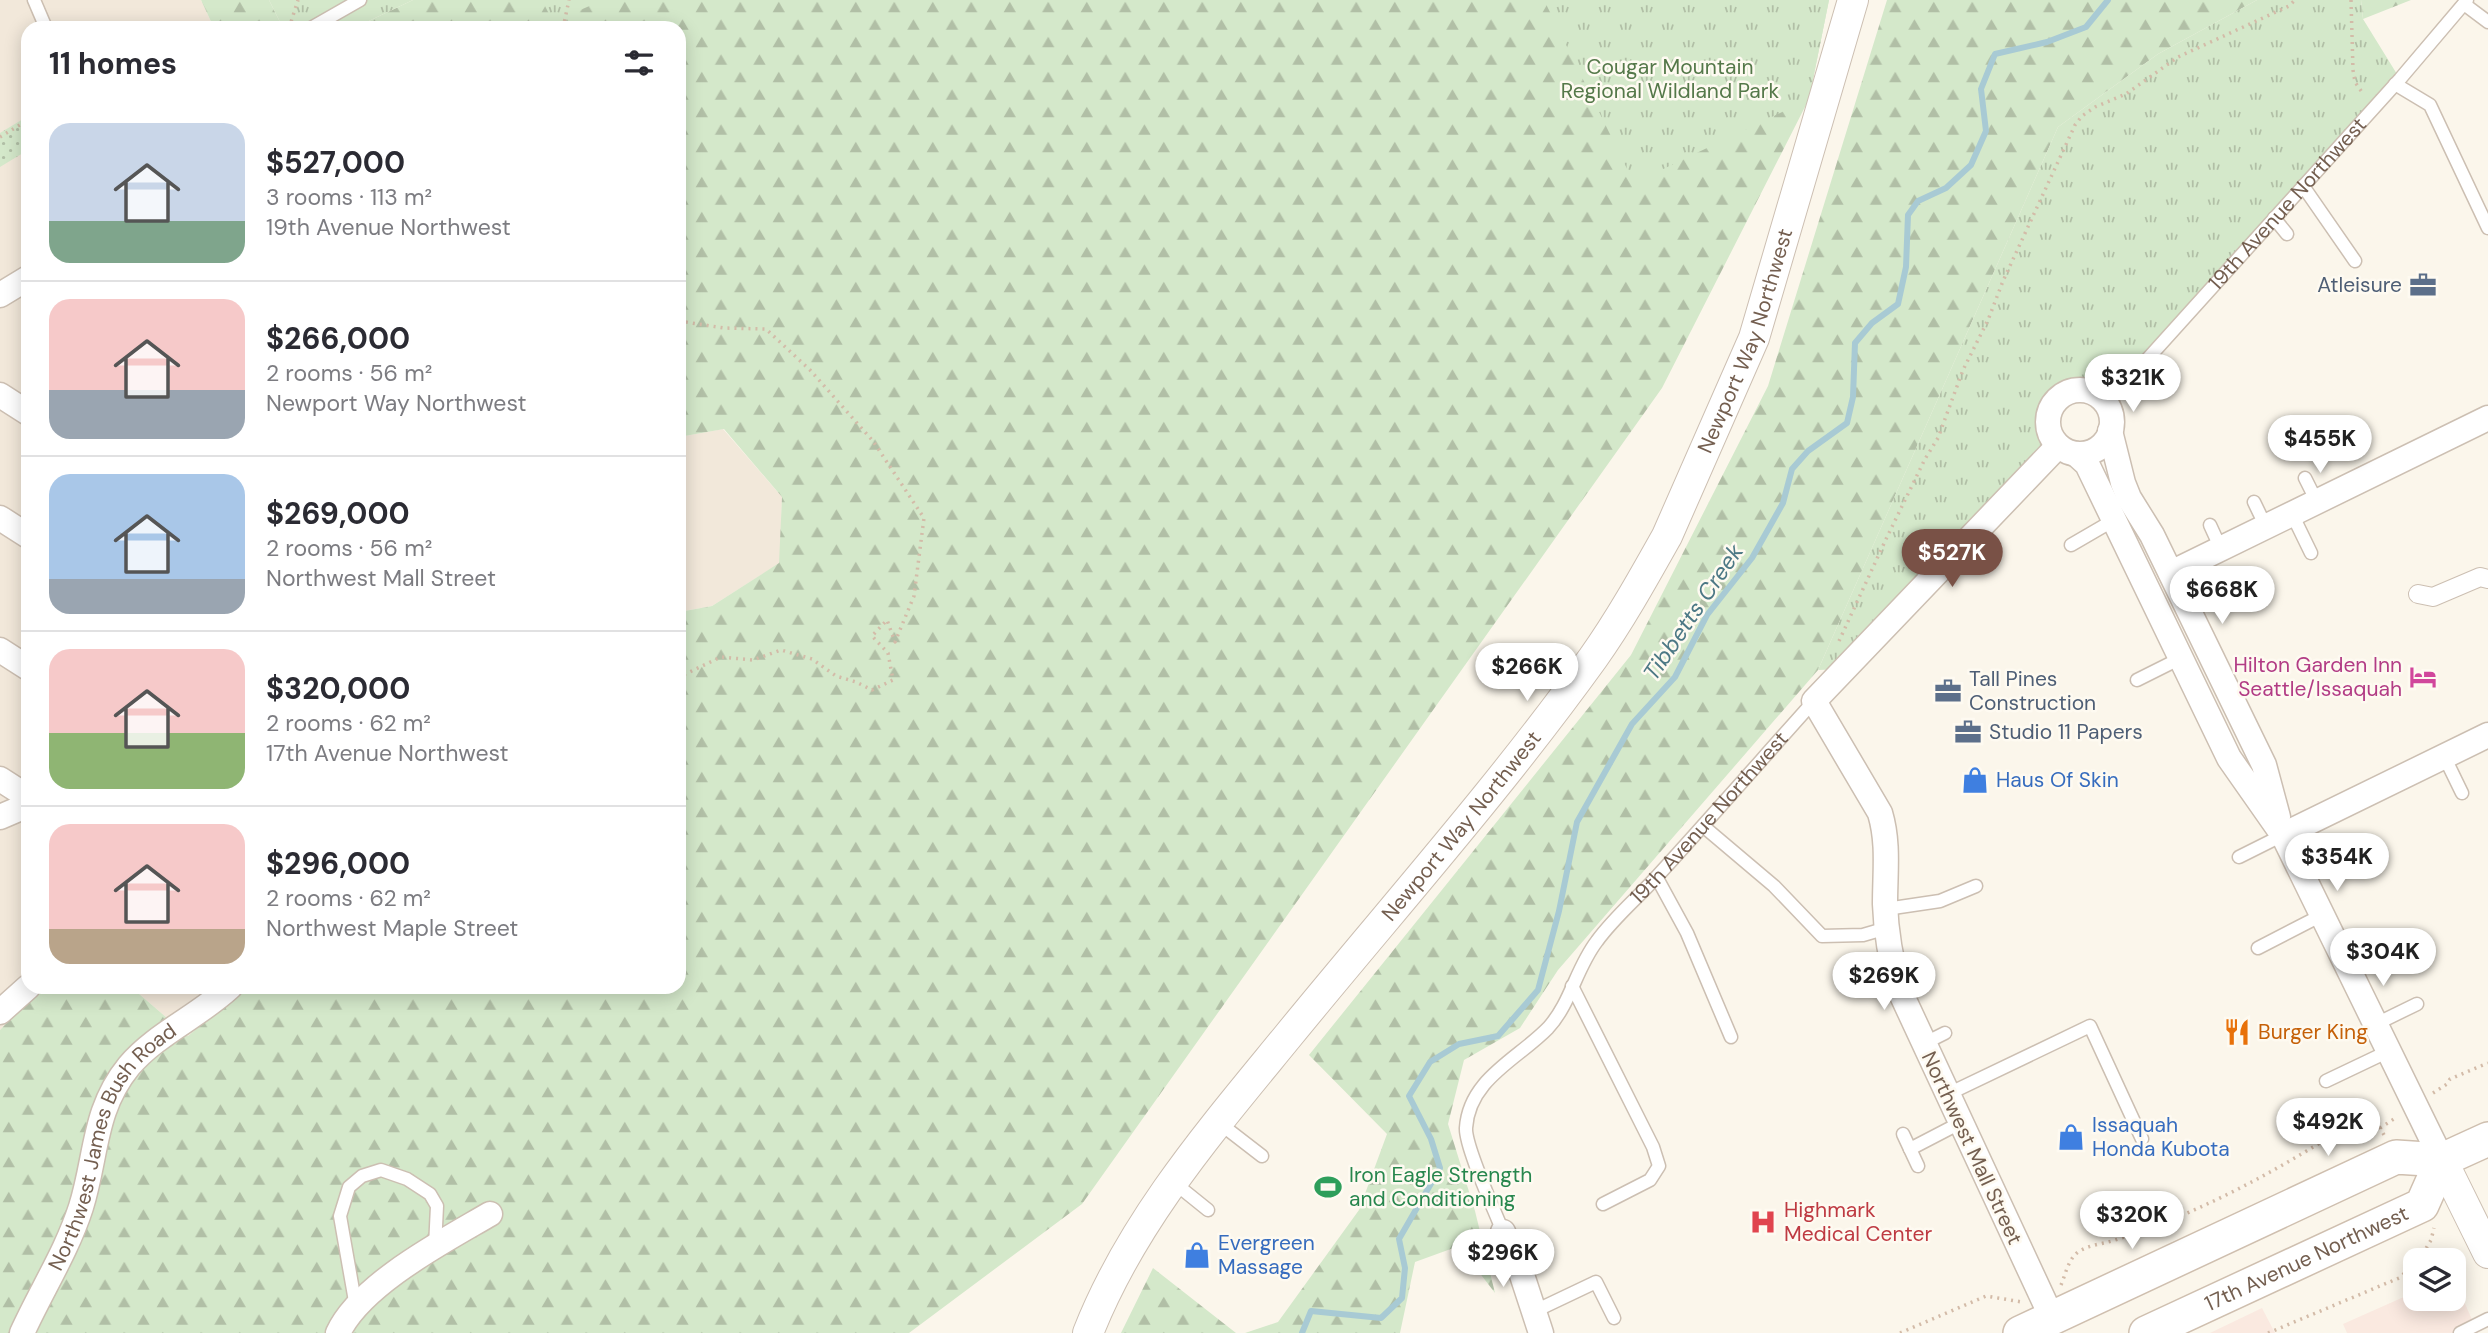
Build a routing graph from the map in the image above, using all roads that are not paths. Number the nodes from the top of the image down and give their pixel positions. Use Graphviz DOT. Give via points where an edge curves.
graph roads {
  1 [pos="34,0"];
  2 [pos="360,0"];
  3 [pos="1853,0"];
  4 [pos="2466,2"];
  5 [pos="43,21"];
  6 [pos="323,21"];
  7 [pos="2488,22"];
  8 [pos="2395,85"];
  9 [pos="2304,186"];
  10 [pos="2274,218"];
  11 [pos="2488,228"];
  12 [pos="2287,234"];
  13 [pos="2355,261"];
  14 [pos="21,282"];
  15 [pos="0,295"];
  16 [pos="0,395"];
  17 [pos="2106,405"];
  18 [pos="21,408"];
  19 [pos="2488,418"];
  20 [pos="2110,431"];
  21 [pos="2067,450"];
  22 [pos="2305,478"];
  23 [pos="2254,502"];
  24 [pos="2317,502"];
  25 [pos="2292,514"];
  26 [pos="0,518"];
  27 [pos="2114,520"];
  28 [pos="2210,526"];
  29 [pos="2266,527"];
  30 [pos="21,532"];
  31 [pos="2071,545"];
  32 [pos="2221,549"];
  33 [pos="2311,553"];
  34 [pos="2171,573"];
  35 [pos="2488,579"];
  36 [pos="2417,594"];
  37 [pos="0,650"];
  38 [pos="2181,658"];
  39 [pos="21,664"];
  40 [pos="2137,680"];
  41 [pos="1814,701"];
  42 [pos="2488,735"];
  43 [pos="2444,756"];
  44 [pos="0,779"];
  45 [pos="21,792"];
  46 [pos="2462,793"];
  47 [pos="21,808"];
  48 [pos="0,817"];
  49 [pos="1703,826"];
  50 [pos="2283,835"];
  51 [pos="2239,857"];
  52 [pos="1657,877"];
  53 [pos="1976,886"];
  54 [pos="2322,915"];
  55 [pos="1886,918"];
  56 [pos="2258,948"];
  57 [pos="1572,986"];
  58 [pos="21,992"];
  59 [pos="221,994"];
  60 [pos="2417,1004"];
  61 [pos="0,1012"];
  62 [pos="2376,1024"];
  63 [pos="1731,1037"];
  64 [pos="2389,1051"];
  65 [pos="2326,1081"];
  66 [pos="1946,1094"];
  67 [pos="1218,1122"];
  68 [pos="1960,1123"];
  69 [pos="1903,1134"];
  70 [pos="2142,1139"];
  71 [pos="2488,1139"];
  72 [pos="1910,1149"];
  73 [pos="1262,1156"];
  74 [pos="2442,1160"];
  75 [pos="1918,1166"];
  76 [pos="1172,1181"];
  77 [pos="1603,1204"];
  78 [pos="1208,1210"];
  79 [pos="489,1214"];
  80 [pos="1503,1232"];
  81 [pos="435,1247"];
  82 [pos="2488,1253"];
  83 [pos="356,1307"];
  84 [pos="1614,1318"];
  85 [pos="2020,1318"];
  86 [pos="2052,1318"];
  87 [pos="2488,1319"];
  88 [pos="1538,1322"];
  89 [pos="22,1333"];
  90 [pos="338,1333"];
  91 [pos="1088,1333"];
  92 [pos="2146,1333"];
  93 [pos="2460,1333"];
  1 -- 5 [label="lane"];
  2 -- 6 [label="lane"];
  3 -- 67 [label="street, Newport Way Northwest" via="1754,338 1661,546 1594,656 1488,797"];
  4 -- 7 [label="lane"];
  4 -- 8 [label="lane, 19th Avenue Northwest"];
  8 -- 9 [label="lane, 19th Avenue Northwest"];
  8 -- 11 [label="lane" via="2430,105"];
  9 -- 10 [label="lane, 19th Avenue Northwest"];
  9 -- 13 [label="lane"];
  10 -- 12 [label="lane"];
  10 -- 17 [label="lane, 19th Avenue Northwest"];
  14 -- 15 [label="street"];
  16 -- 18 [label="street"];
  17 -- 20 [label="street"];
  17 -- 21 [label="street" via="2081,390 2057,399 2049,411 2050,435"];
  19 -- 24 [label="street"];
  20 -- 21 [label="street" via="2101,446 2085,454"];
  20 -- 34 [label="street" via="2123,483"];
  21 -- 27 [label="street" via="2087,464"];
  21 -- 41 [label="street, 19th Avenue Northwest"];
  22 -- 24 [label="lane"];
  23 -- 29 [label="lane"];
  24 -- 25 [label="street"];
  25 -- 29 [label="street"];
  25 -- 33 [label="lane"];
  26 -- 30 [label="street"];
  27 -- 31 [label="lane"];
  27 -- 38 [label="street"];
  28 -- 32 [label="lane"];
  29 -- 32 [label="street"];
  32 -- 34 [label="street"];
  34 -- 50 [label="street" via="2264,765"];
  35 -- 36 [label="street" via="2480,577 2433,597"];
  37 -- 39 [label="street"];
  38 -- 40 [label="lane"];
  38 -- 50 [label="street" via="2230,758"];
  41 -- 49 [label="lane, 19th Avenue Northwest"];
  41 -- 55 [label="street, Northwest Mall Street" via="1880,813 1885,832"];
  42 -- 43 [label="street"];
  43 -- 46 [label="lane"];
  43 -- 50 [label="street"];
  44 -- 45 [label="street"];
  47 -- 48 [label="street"];
  49 -- 52 [label="lane, 19th Avenue Northwest"];
  49 -- 55 [label="lane" via="1774,886 1822,936 1863,935"];
  50 -- 51 [label="lane"];
  50 -- 54 [label="street"];
  52 -- 57 [label="lane, 19th Avenue Northwest" via="1597,940"];
  52 -- 63 [label="lane" via="1687,933"];
  53 -- 55 [label="lane"];
  54 -- 56 [label="lane"];
  54 -- 62 [label="street"];
  55 -- 66 [label="street, Northwest Mall Street" via="1891,962 1908,984 1934,1038"];
  57 -- 77 [label="lane" via="1659,1166 1650,1180"];
  57 -- 80 [label="lane, 19th Avenue Northwest" via="1548,1028 1488,1079 1470,1109 1465,1130"];
  58 -- 61 [label="street"];
  59 -- 89 [label="street, Northwest James Bush Road" via="142,1052 111,1091 99,1121 73,1230"];
  60 -- 62 [label="lane"];
  62 -- 64 [label="street"];
  64 -- 65 [label="lane"];
  64 -- 74 [label="street"];
  66 -- 68 [label="street, Northwest Mall Street"];
  66 -- 70 [label="lane" via="2090,1026"];
  67 -- 73 [label="lane"];
  67 -- 76 [label="street, Newport Way Northwest"];
  68 -- 72 [label="lane"];
  68 -- 86 [label="street, Northwest Mall Street"];
  69 -- 72 [label="lane"];
  71 -- 74 [label="main road"];
  72 -- 75 [label="lane"];
  74 -- 82 [label="street"];
  74 -- 86 [label="main road" via="2396,1157"];
  74 -- 92 [label="main road, 17th Avenue Northwest" via="2422,1205"];
  76 -- 78 [label="lane"];
  76 -- 91 [label="street, Newport Way Northwest" via="1123,1259"];
  79 -- 81 [label="street"];
  80 -- 88 [label="street"];
  81 -- 83 [label="street" via="371,1291"];
  81 -- 83 [label="lane" via="437,1206 429,1194 407,1178 382,1170 362,1176 349,1187 340,1216"];
  83 -- 90 [label="street"];
  84 -- 88 [label="lane" via="1596,1282"];
  85 -- 86 [label="main road"];
  87 -- 93 [label="lane"];
}
